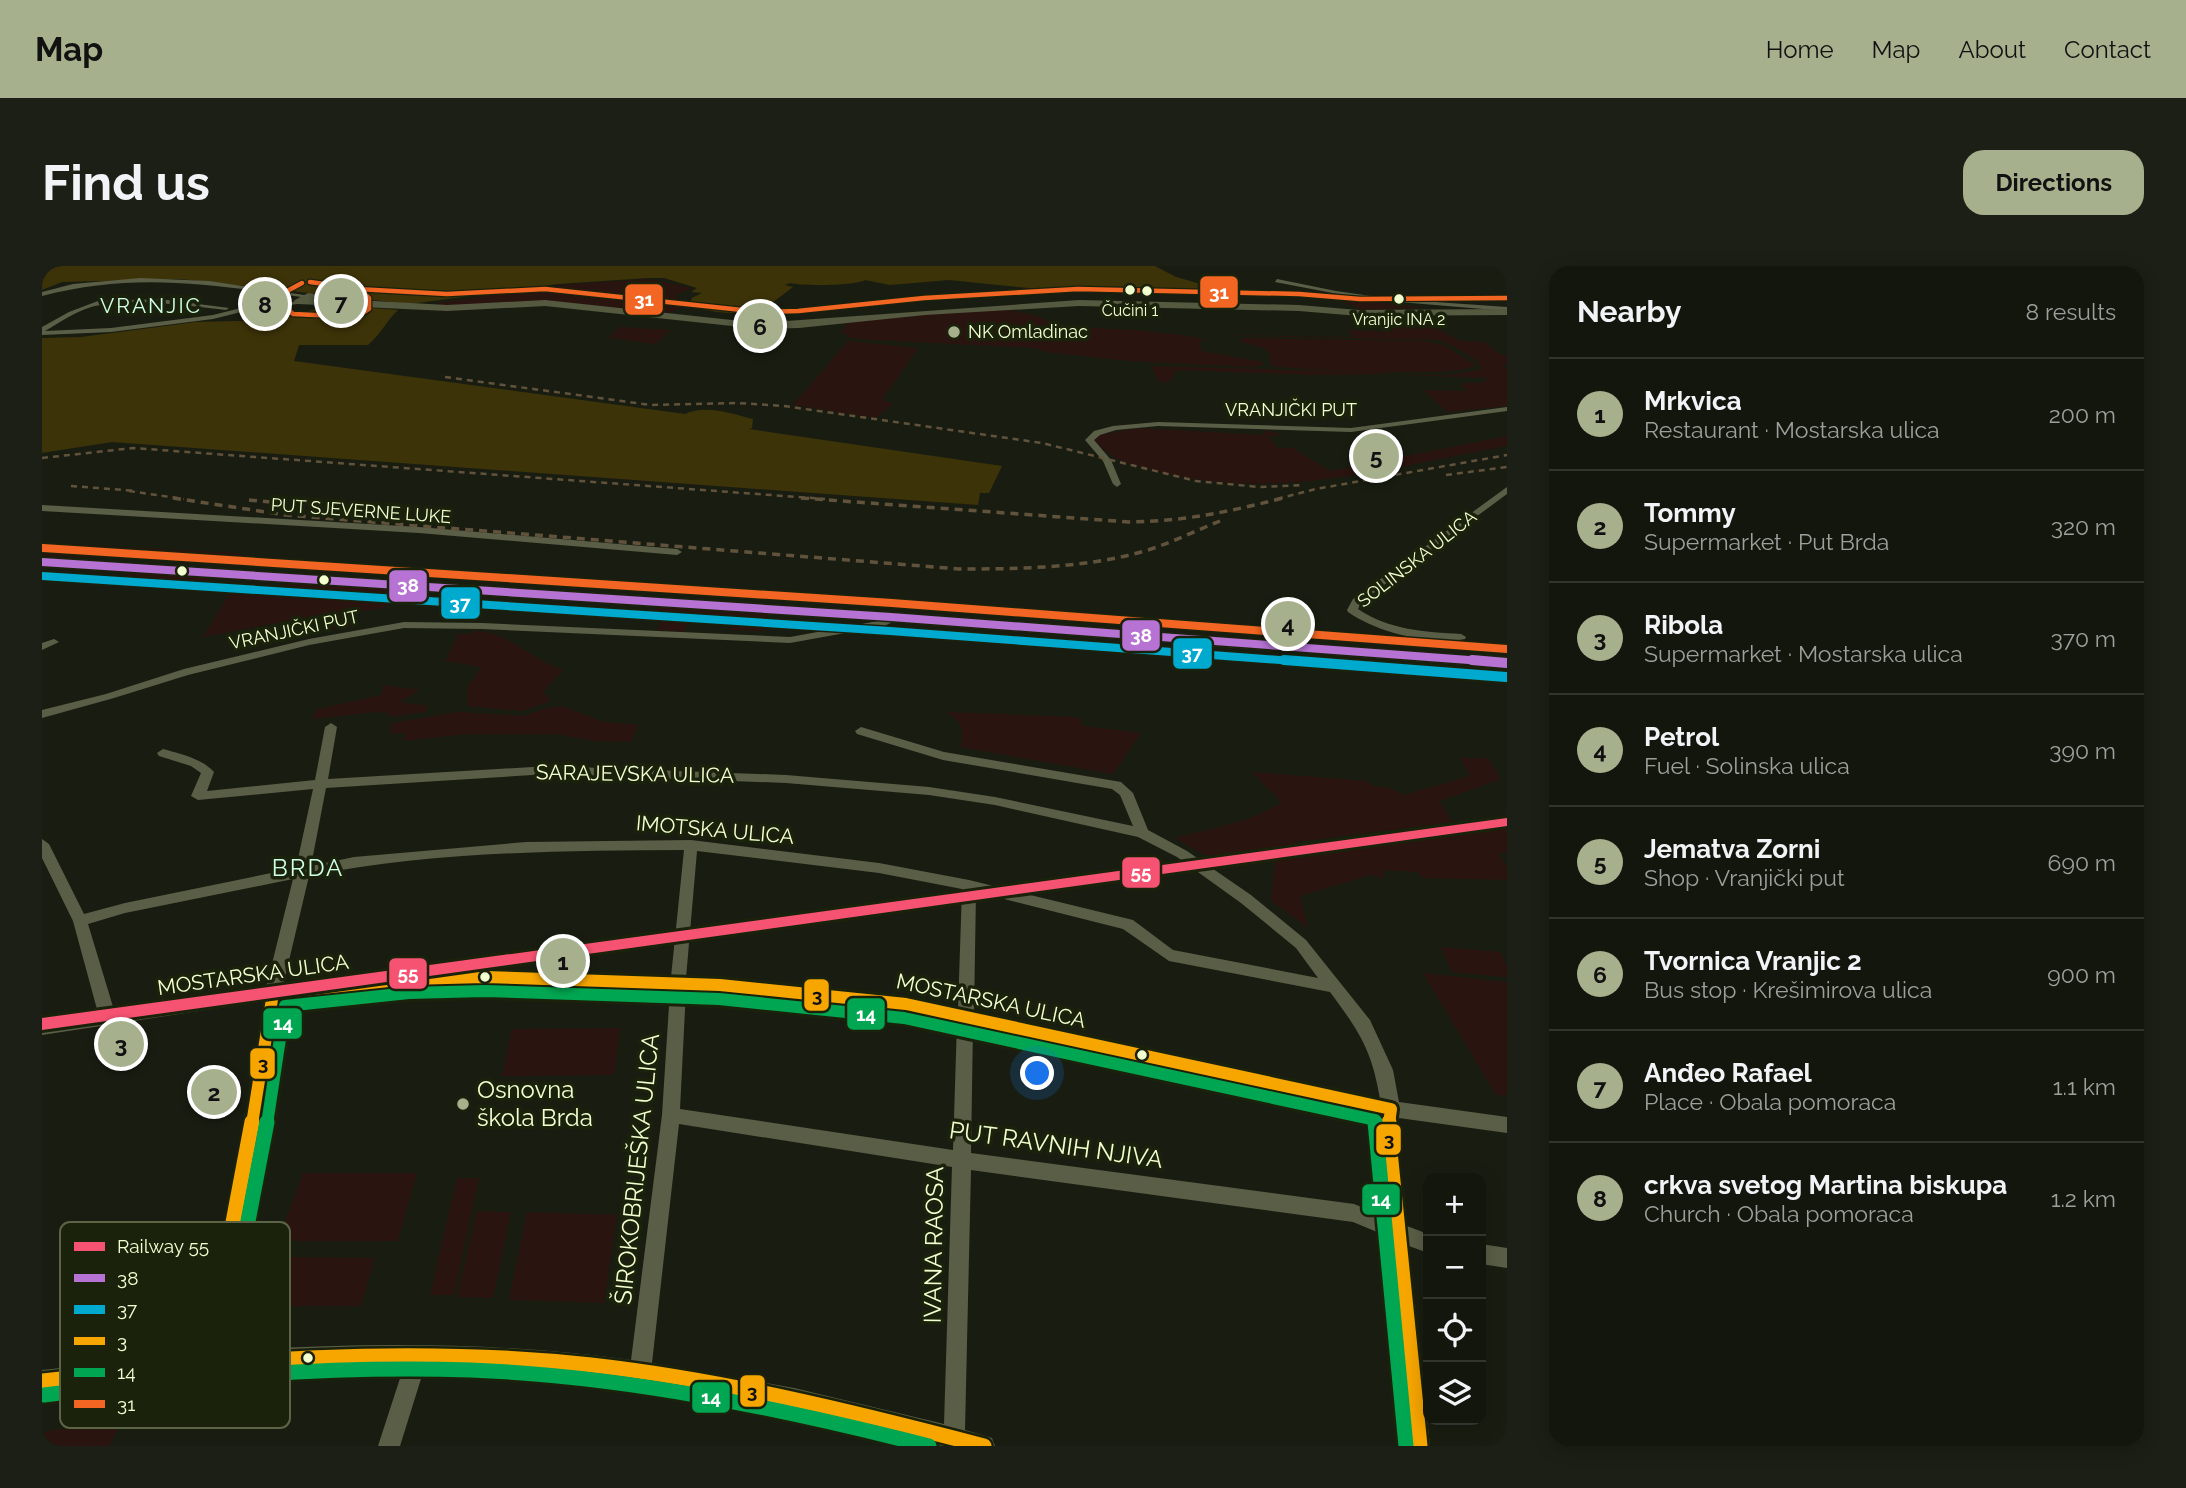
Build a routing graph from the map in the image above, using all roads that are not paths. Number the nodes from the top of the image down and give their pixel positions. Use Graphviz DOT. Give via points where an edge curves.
graph roads {
  1 [pos="1277,281"];
  2 [pos="42,294"];
  3 [pos="305,300"];
  4 [pos="240,310"];
  5 [pos="1507,311"];
  6 [pos="42,332"];
  7 [pos="1507,409"];
  8 [pos="1116,484"];
  9 [pos="1507,490"];
  10 [pos="42,508"];
  11 [pos="677,552"];
  12 [pos="42,562"];
  13 [pos="891,617"];
  14 [pos="1461,637"];
  15 [pos="54,642"];
  16 [pos="42,647"];
  17 [pos="1507,663"];
  18 [pos="42,714"];
  19 [pos="331,727"];
  20 [pos="861,732"];
  21 [pos="163,753"];
  22 [pos="321,784"];
  23 [pos="1142,832"];
  24 [pos="42,844"];
  25 [pos="691,845"];
  26 [pos="301,873"];
  27 [pos="969,885"];
  28 [pos="80,921"];
  29 [pos="678,983"];
  30 [pos="1334,987"];
  31 [pos="273,993"];
  32 [pos="965,1017"];
  33 [pos="107,1018"];
  34 [pos="42,1028"];
  35 [pos="1391,1109"];
  36 [pos="671,1115"];
  37 [pos="1506,1128"];
  38 [pos="961,1160"];
  39 [pos="233,1222"];
  40 [pos="1399,1234"];
  41 [pos="1423,1242"];
  42 [pos="1486,1255"];
  43 [pos="1507,1258"];
  44 [pos="418,1355"];
  45 [pos="290,1358"];
  46 [pos="640,1373"];
  47 [pos="60,1379"];
  48 [pos="42,1381"];
  49 [pos="954,1442"];
  50 [pos="1420,1445"];
  51 [pos="388,1446"];
  52 [pos="984,1446"];
  1 -- 5 [label="street" via="1392,303"];
  2 -- 3 [label="street" via="84,283 170,281"];
  3 -- 4 [label="street"];
  3 -- 5 [label="main road" via="447,308 545,303 760,326 1079,303 1359,313"];
  4 -- 6 [label="street" via="111,330"];
  4 -- 6 [label="street" via="160,301 98,303 71,313"];
  7 -- 8 [label="street, VRANJIČKI PUT" via="1351,430 1116,428 1089,440 1107,460"];
  9 -- 14 [label="street, SOLINSKA ULICA" via="1366,594 1352,610 1404,632"];
  10 -- 11 [label="street, PUT SJEVERNE LUKE" via="419,530"];
  12 -- 13 [label="main road"];
  13 -- 17 [label="main road"];
  13 -- 18 [label="street, VRANJIČKI PUT" via="880,624 790,640 404,625 184,672"];
  15 -- 16 [label="street"];
  19 -- 22 [label="street"];
  20 -- 23 [label="street" via="943,757 1116,785 1126,793"];
  21 -- 22 [label="street, SARAJEVSKA ULICA" via="208,772 198,796"];
  22 -- 23 [label="street, SARAJEVSKA ULICA" via="549,770 786,779 956,795"];
  22 -- 26 [label="street"];
  23 -- 30 [label="street, SARAJEVSKA ULICA" via="1246,899 1301,944"];
  24 -- 28 [label="street"];
  25 -- 26 [label="street, IMOTSKA ULICA" via="526,847 354,862"];
  25 -- 27 [label="street, IMOTSKA ULICA" via="879,868"];
  25 -- 29 [label="street, ŠIROKOBRIJEŠKA ULICA"];
  26 -- 28 [label="street, IMOTSKA ULICA"];
  26 -- 31 [label="street"];
  27 -- 30 [label="street, IMOTSKA ULICA" via="1128,924 1168,955"];
  27 -- 32 [label="street, IVANA RAOSA"];
  28 -- 33 [label="street"];
  29 -- 31 [label="street, MOSTARSKA ULICA" via="449,976"];
  29 -- 32 [label="street, MOSTARSKA ULICA" via="905,1004"];
  29 -- 36 [label="street, ŠIROKOBRIJEŠKA ULICA"];
  30 -- 35 [label="street, SARAJEVSKA ULICA" via="1364,1025 1374,1046"];
  31 -- 33 [label="street, MOSTARSKA ULICA"];
  31 -- 39 [label="street"];
  32 -- 35 [label="street, MOSTARSKA ULICA"];
  32 -- 38 [label="street, IVANA RAOSA"];
  33 -- 34 [label="street, MOSTARSKA ULICA"];
  35 -- 37 [label="street, MOSTARSKA ULICA"];
  35 -- 40 [label="street, SARAJEVSKA ULICA" via="1388,1132"];
  36 -- 38 [label="street, PUT RAVNIH NJIVA"];
  36 -- 46 [label="street, ŠIROKOBRIJEŠKA ULICA"];
  38 -- 40 [label="street, PUT RAVNIH NJIVA" via="1354,1213"];
  38 -- 49 [label="street, IVANA RAOSA"];
  40 -- 41 [label="street, PUT RAVNIH NJIVA"];
  40 -- 50 [label="street, SARAJEVSKA ULICA"];
  42 -- 43 [label="street"];
  44 -- 45 [label="street"];
  44 -- 46 [label="street"];
  44 -- 51 [label="street"];
  46 -- 49 [label="street" via="741,1390"];
  47 -- 48 [label="street"];
  49 -- 52 [label="street"];
}
